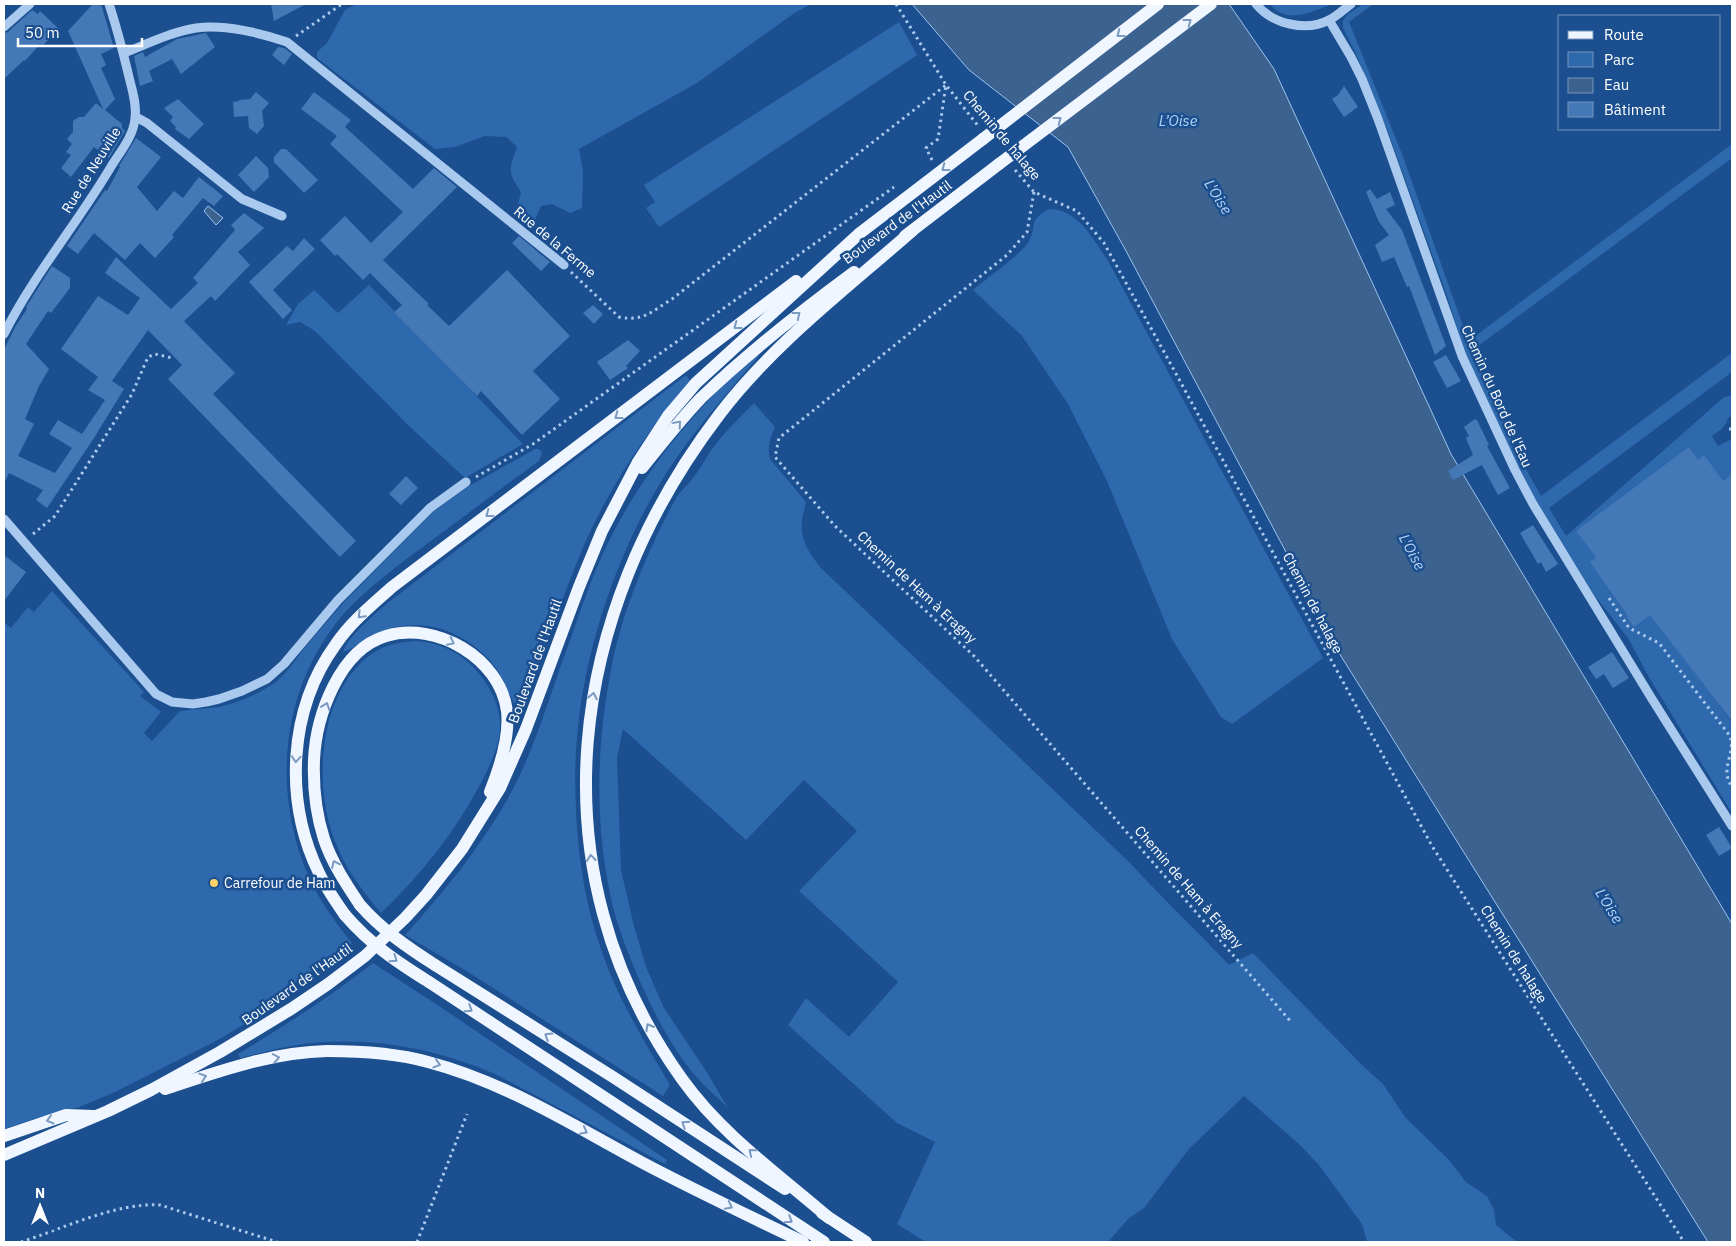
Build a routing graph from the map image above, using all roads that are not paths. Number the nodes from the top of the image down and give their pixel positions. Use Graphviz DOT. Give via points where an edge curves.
graph roads {
  1 [pos="30,4"];
  2 [pos="109,4"];
  3 [pos="1158,4"];
  4 [pos="1212,4"];
  5 [pos="1256,4"];
  6 [pos="1351,4"];
  7 [pos="1329,20"];
  8 [pos="4,27"];
  9 [pos="124,53"];
  10 [pos="136,117"];
  11 [pos="282,216"];
  12 [pos="912,231"];
  13 [pos="860,233"];
  14 [pos="564,265"];
  15 [pos="4,334"];
  16 [pos="466,482"];
  17 [pos="624,489"];
  18 [pos="4,519"];
  19 [pos="1732,826"];
  20 [pos="476,829"];
  21 [pos="124,1104"];
  22 [pos="98,1116"];
  23 [pos="4,1136"];
  24 [pos="4,1155"];
  25 [pos="829,1218"];
  26 [pos="803,1242"];
  27 [pos="824,1242"];
  28 [pos="866,1242"];
  1 -- 8 [label="street"];
  2 -- 9 [label="street, Rue de Neuville"];
  3 -- 13 [label="main road, Boulevard de l'Hautil, one-way, bridge" via="983,135"];
  12 -- 4 [label="main road, Boulevard de l'Hautil, one-way, bridge"];
  5 -- 7 [label="street" via="1267,14 1290,24 1314,25"];
  6 -- 7 [label="street"];
  7 -- 19 [label="street, Chemin du Bord de l'Eau" via="1362,79 1462,356 1515,470"];
  9 -- 10 [label="street, Rue de Neuville"];
  9 -- 14 [label="street, Rue de la Ferme" via="197,28 235,30 287,42"];
  10 -- 11 [label="street" via="242,200"];
  10 -- 15 [label="street, Rue de Neuville" via="132,131 103,180 37,277"];
  17 -- 12 [label="main road, Boulevard de l'Hautil, one-way" via="694,406 732,369 798,313"];
  25 -- 12 [label="main road, one-way" via="728,1132 701,1104 663,1051 632,997 605,925 592,868 585,798 588,734 598,671 621,592 647,530 680,471 720,413 779,348"];
  13 -- 17 [label="main road, Boulevard de l'Hautil" via="684,397 652,438"];
  13 -- 27 [label="main road, one-way, bridge" via="367,609 336,644 318,672 304,710 296,752 296,784 303,828 313,859 326,887 366,938 381,951"];
  16 -- 18 [label="street" via="430,508 338,600 274,673 242,691 193,704 172,702 156,694"];
  17 -- 20 [label="main road, Boulevard de l'Hautil" via="591,557 526,730"];
  20 -- 21 [label="main road, Boulevard de l'Hautil" via="426,895 348,970 248,1036"];
  25 -- 20 [label="main road, one-way, bridge" via="393,937 360,905 339,872 325,840 317,806 314,758 322,715 333,688 355,656 375,641 408,632 449,640 477,658 499,687 507,708 507,731 494,782"];
  21 -- 22 [label="main road, Boulevard de l'Hautil"];
  21 -- 26 [label="main road, one-way" via="228,1069 277,1057 325,1051 426,1061 510,1092 648,1166"];
  22 -- 23 [label="main road, one-way" via="66,1116"];
  22 -- 24 [label="main road, Boulevard de l'Hautil"];
  25 -- 28 [label="main road"];
}
